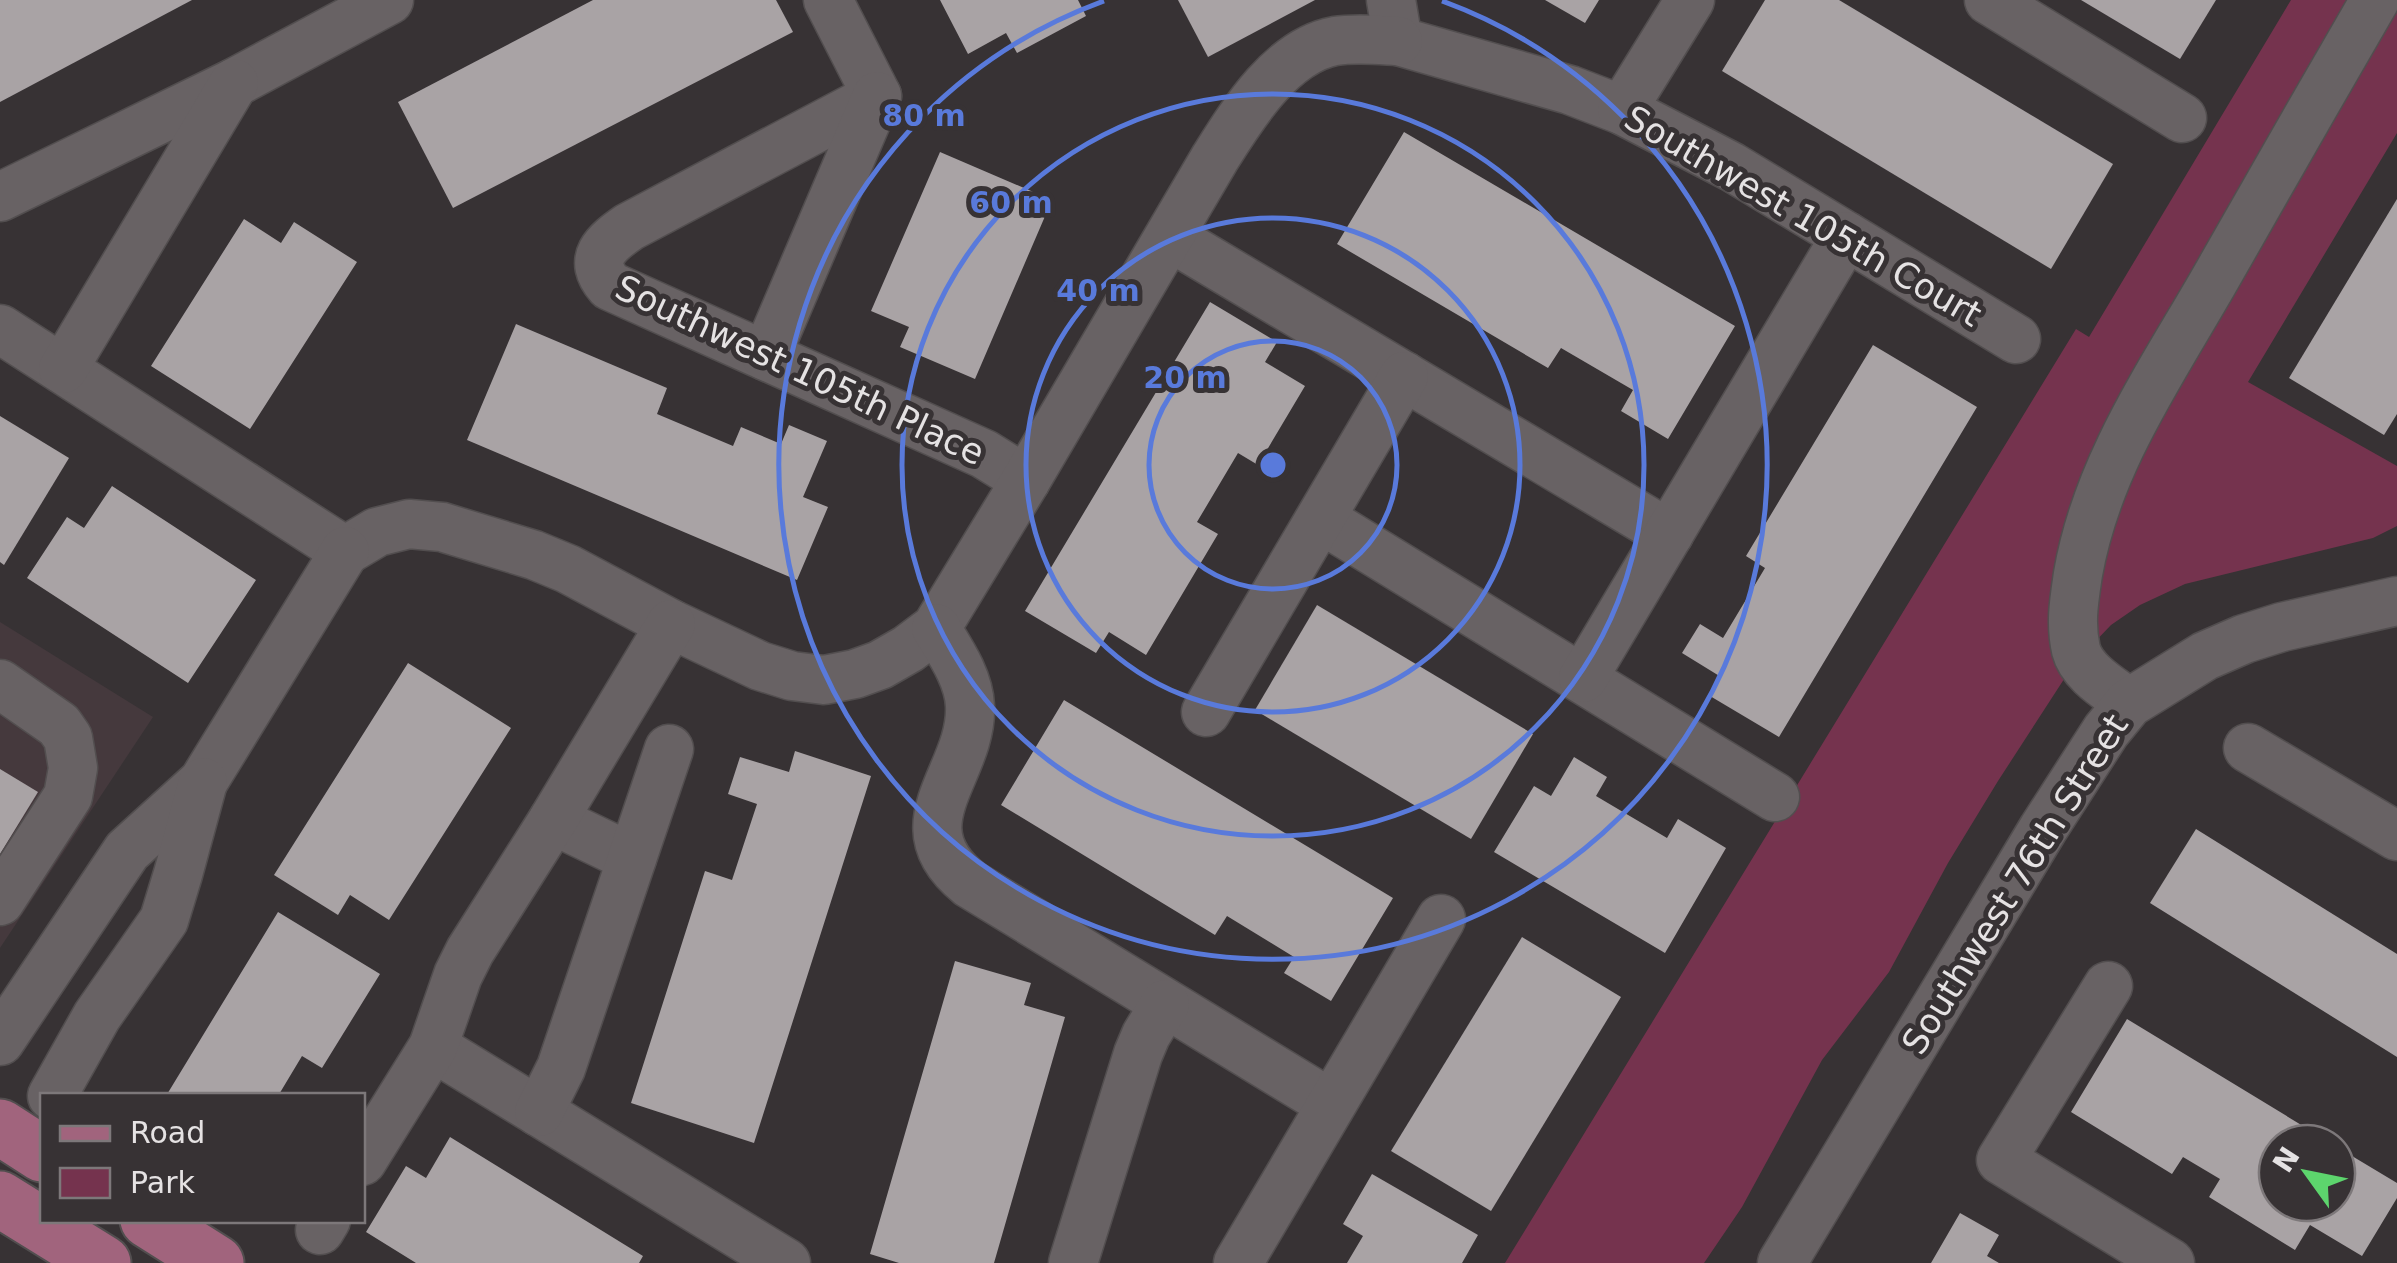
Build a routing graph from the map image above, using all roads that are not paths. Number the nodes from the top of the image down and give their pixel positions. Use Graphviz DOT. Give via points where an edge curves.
graph roads {
  1 [pos="389,0"];
  2 [pos="828,0"];
  3 [pos="1690,0"];
  4 [pos="1989,0"];
  5 [pos="2375,0"];
  6 [pos="1394,20"];
  7 [pos="234,83"];
  8 [pos="877,96"];
  9 [pos="1622,110"];
  10 [pos="2182,118"];
  11 [pos="0,197"];
  12 [pos="1170,236"];
  13 [pos="1846,236"];
  14 [pos="0,329"];
  15 [pos="2016,339"];
  16 [pos="766,356"];
  17 [pos="63,369"];
  18 [pos="1404,376"];
  19 [pos="1026,480"];
  20 [pos="1321,520"];
  21 [pos="1669,534"];
  22 [pos="345,551"];
  23 [pos="2397,601"];
  24 [pos="671,624"];
  25 [pos="936,628"];
  26 [pos="1583,678"];
  27 [pos="0,684"];
  28 [pos="2129,703"];
  29 [pos="1206,712"];
  30 [pos="2248,748"];
  31 [pos="670,750"];
  32 [pos="202,782"];
  33 [pos="1775,797"];
  34 [pos="554,820"];
  35 [pos="2397,836"];
  36 [pos="632,858"];
  37 [pos="0,901"];
  38 [pos="1441,918"];
  39 [pos="2108,986"];
  40 [pos="1165,1004"];
  41 [pos="0,1042"];
  42 [pos="433,1047"];
  43 [pos="54,1093"];
  44 [pos="1331,1104"];
  45 [pos="539,1112"];
  46 [pos="365,1156"];
  47 [pos="0,1199"];
  48 [pos="153,1223"];
  49 [pos="103,1263"];
  50 [pos="216,1263"];
  51 [pos="786,1263"];
  52 [pos="1073,1263"];
  53 [pos="1238,1263"];
  54 [pos="1782,1263"];
  55 [pos="2170,1263"];
  1 -- 7 [label="street"];
  2 -- 8 [label="street"];
  3 -- 9 [label="street"];
  4 -- 10 [label="street"];
  5 -- 28 [label="street" via="2156,378 2101,488 2071,618 2077,655"];
  6 -- 9 [label="street, Southwest 105th Court"];
  6 -- 12 [label="street, Southwest 105th Court" via="1315,48 1276,75 1241,117"];
  7 -- 11 [label="street"];
  7 -- 17 [label="street"];
  8 -- 16 [label="street"];
  8 -- 16 [label="street, Southwest 105th Place" via="630,226 601,252 598,265 610,286"];
  9 -- 13 [label="street, Southwest 105th Court"];
  12 -- 18 [label="street"];
  12 -- 19 [label="street, Southwest 105th Court"];
  13 -- 15 [label="street, Southwest 105th Court"];
  13 -- 21 [label="street"];
  14 -- 17 [label="street"];
  16 -- 19 [label="street, Southwest 105th Place" via="984,454"];
  17 -- 22 [label="street"];
  18 -- 20 [label="street"];
  18 -- 21 [label="street"];
  19 -- 25 [label="street, Southwest 105th Court"];
  20 -- 26 [label="street"];
  20 -- 29 [label="street"];
  21 -- 26 [label="street"];
  22 -- 24 [label="street" via="377,532 409,524 442,527 534,555"];
  22 -- 32 [label="street"];
  23 -- 28 [label="street, Southwest 76th Street" via="2244,640 2204,656"];
  24 -- 25 [label="street" via="760,666 824,680 880,665"];
  24 -- 34 [label="street"];
  25 -- 40 [label="street" via="960,668 971,708 940,806 946,860 970,884"];
  26 -- 33 [label="street"];
  27 -- 37 [label="street" via="59,725 74,768 68,796"];
  28 -- 54 [label="street, Southwest 76th Street" via="2043,829"];
  30 -- 35 [label="street"];
  31 -- 36 [label="street"];
  32 -- 41 [label="street" via="127,851"];
  32 -- 43 [label="street" via="164,920"];
  34 -- 36 [label="street"];
  34 -- 42 [label="street" via="470,951"];
  36 -- 45 [label="street"];
  38 -- 44 [label="street"];
  39 -- 55 [label="street" via="2001,1160"];
  40 -- 44 [label="street"];
  40 -- 52 [label="street" via="1138,1054"];
  42 -- 45 [label="street"];
  42 -- 46 [label="street"];
  44 -- 53 [label="street"];
  45 -- 51 [label="street"];
  47 -- 49 [label="main road"];
  48 -- 50 [label="main road"];
}
